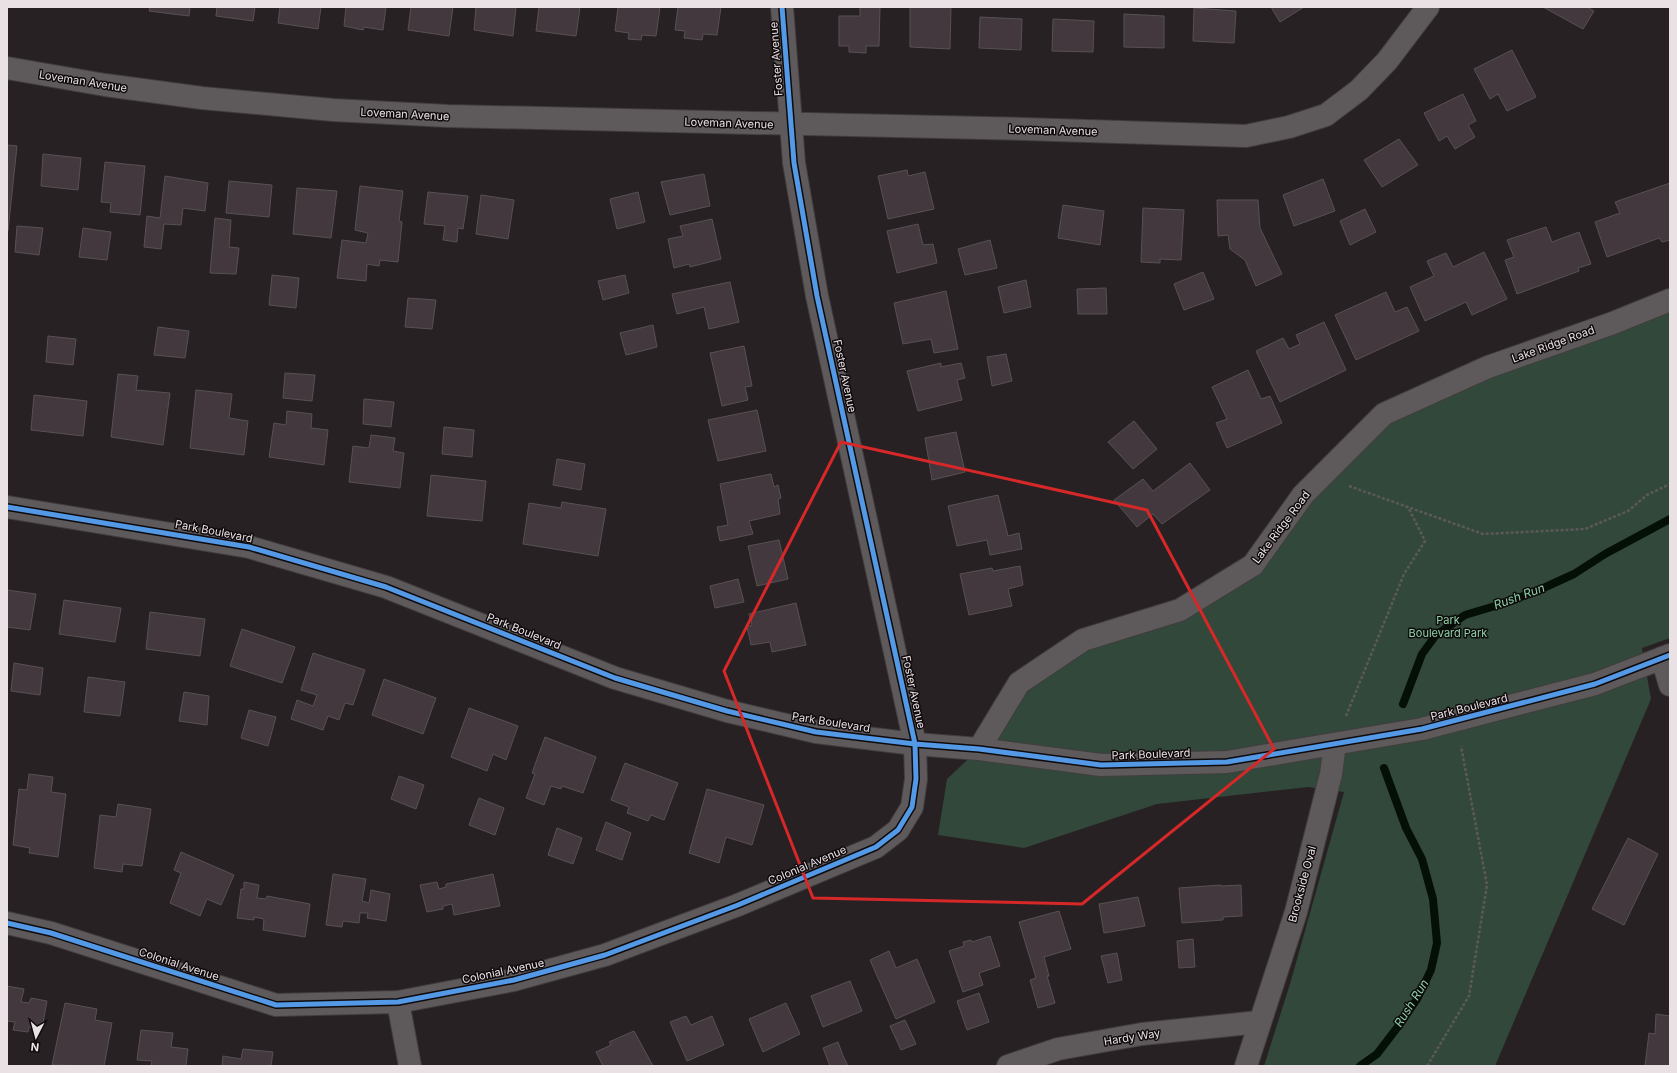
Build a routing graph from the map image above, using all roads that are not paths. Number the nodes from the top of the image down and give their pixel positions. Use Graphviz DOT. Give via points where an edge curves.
graph roads {
  1 [pos="782,7"];
  2 [pos="1428,7"];
  3 [pos="7,68"];
  4 [pos="791,124"];
  5 [pos="1670,300"];
  6 [pos="7,507"];
  7 [pos="1666,656"];
  8 [pos="1670,685"];
  9 [pos="915,744"];
  10 [pos="1335,744"];
  11 [pos="979,749"];
  12 [pos="7,923"];
  13 [pos="398,1002"];
  14 [pos="1259,1022"];
  15 [pos="410,1066"];
  16 [pos="1008,1066"];
  17 [pos="1246,1066"];
  1 -- 4 [label="street, Foster Avenue"];
  2 -- 4 [label="street, Loveman Avenue" via="1387,62 1359,90 1326,115 1289,128 1246,136"];
  3 -- 4 [label="street, Loveman Avenue" via="150,91 333,110 448,116"];
  4 -- 9 [label="street, Foster Avenue" via="794,163 817,296"];
  5 -- 11 [label="street, Lake Ridge Road" via="1488,367 1384,414 1303,495 1253,565 1180,610 1084,640 1019,683"];
  6 -- 9 [label="street, Park Boulevard" via="249,547 386,587 615,678 658,692 816,732"];
  7 -- 8 [label="street"];
  7 -- 10 [label="street, Park Boulevard" via="1595,684 1456,721"];
  9 -- 11 [label="street, Park Boulevard"];
  9 -- 13 [label="street, Colonial Avenue" via="916,779 912,807 898,830 876,847 738,905 605,955 514,980"];
  10 -- 11 [label="street, Park Boulevard" via="1227,762 1101,765"];
  10 -- 14 [label="street, Brookside Oval" via="1331,774 1296,912"];
  12 -- 13 [label="street, Colonial Avenue" via="51,933 276,1005"];
  13 -- 15 [label="street"];
  14 -- 16 [label="street, Hardy Way" via="1142,1034 1058,1049"];
  14 -- 17 [label="street, Brookside Oval"];
}
